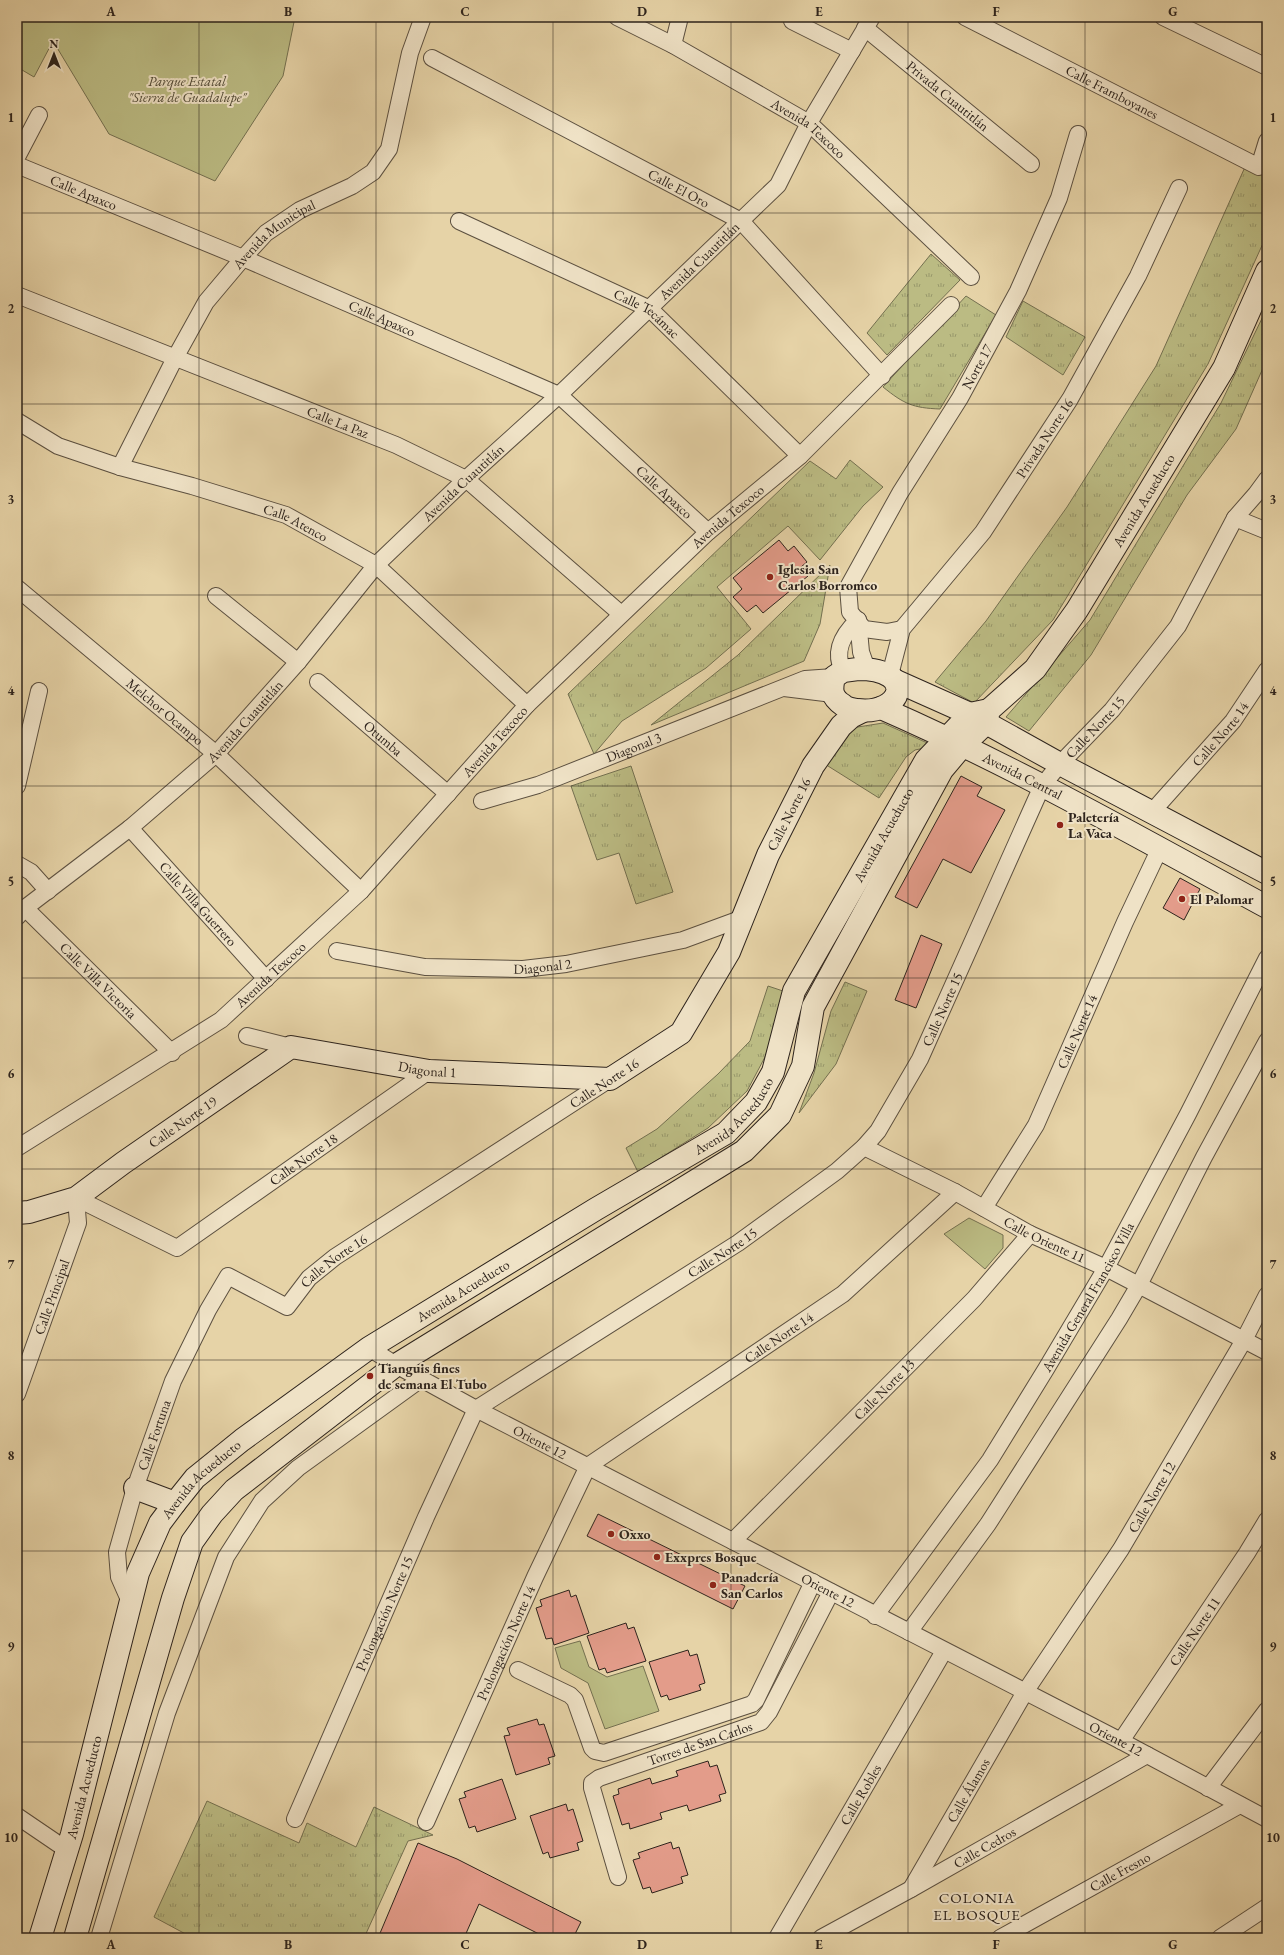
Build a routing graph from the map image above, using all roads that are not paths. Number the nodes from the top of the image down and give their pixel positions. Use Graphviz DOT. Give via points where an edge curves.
graph roads {
  1 [pos="423,17"];
  2 [pos="617,17"];
  3 [pos="680,17"];
  4 [pos="965,17"];
  5 [pos="1163,17"];
  6 [pos="792,21"];
  7 [pos="869,22"];
  8 [pos="673,45"];
  9 [pos="852,51"];
  10 [pos="432,58"];
  11 [pos="1267,67"];
  12 [pos="39,115"];
  13 [pos="809,123"];
  14 [pos="1078,134"];
  15 [pos="1267,141"];
  16 [pos="17,157"];
  17 [pos="1031,164"];
  18 [pos="17,165"];
  19 [pos="1179,188"];
  20 [pos="459,221"];
  21 [pos="741,221"];
  22 [pos="243,258"];
  23 [pos="1267,270"];
  24 [pos="971,277"];
  25 [pos="17,295"];
  26 [pos="951,305"];
  27 [pos="650,309"];
  28 [pos="174,358"];
  29 [pos="882,376"];
  30 [pos="560,395"];
  31 [pos="17,422"];
  32 [pos="800,456"];
  33 [pos="120,467"];
  34 [pos="466,479"];
  35 [pos="1267,479"];
  36 [pos="1262,497"];
  37 [pos="1234,518"];
  38 [pos="1267,531"];
  39 [pos="708,532"];
  40 [pos="376,565"];
  41 [pos="17,588"];
  42 [pos="216,596"];
  43 [pos="621,614"];
  44 [pos="858,620"];
  45 [pos="896,635"];
  46 [pos="298,662"];
  47 [pos="868,669"];
  48 [pos="1267,670"];
  49 [pos="893,678"];
  50 [pos="318,682"];
  51 [pos="836,685"];
  52 [pos="39,691"];
  53 [pos="527,705"];
  54 [pos="872,710"];
  55 [pos="982,716"];
  56 [pos="956,742"];
  57 [pos="216,754"];
  58 [pos="1060,764"];
  59 [pos="814,766"];
  60 [pos="17,786"];
  61 [pos="1042,786"];
  62 [pos="448,794"];
  63 [pos="482,801"];
  64 [pos="1151,813"];
  65 [pos="130,828"];
  66 [pos="1160,848"];
  67 [pos="17,864"];
  68 [pos="1267,873"];
  69 [pos="48,891"];
  70 [pos="361,891"];
  71 [pos="1267,907"];
  72 [pos="21,913"];
  73 [pos="743,918"];
  74 [pos="337,951"];
  75 [pos="1267,958"];
  76 [pos="266,979"];
  77 [pos="248,1036"];
  78 [pos="1267,1041"];
  79 [pos="291,1047"];
  80 [pos="172,1053"];
  81 [pos="429,1071"];
  82 [pos="610,1079"];
  83 [pos="864,1147"];
  84 [pos="17,1148"];
  85 [pos="955,1192"];
  86 [pos="76,1198"];
  87 [pos="984,1208"];
  88 [pos="17,1213"];
  89 [pos="1030,1234"];
  90 [pos="1106,1268"];
  91 [pos="228,1276"];
  92 [pos="1139,1285"];
  93 [pos="1267,1295"];
  94 [pos="1244,1340"];
  95 [pos="369,1348"];
  96 [pos="1267,1352"];
  97 [pos="396,1365"];
  98 [pos="421,1379"];
  99 [pos="17,1394"];
  100 [pos="476,1409"];
  101 [pos="588,1466"];
  102 [pos="135,1488"];
  103 [pos="175,1503"];
  104 [pos="1267,1520"];
  105 [pos="733,1541"];
  106 [pos="814,1582"];
  107 [pos="831,1592"];
  108 [pos="130,1602"];
  109 [pos="874,1616"];
  110 [pos="909,1632"];
  111 [pos="944,1651"];
  112 [pos="518,1670"];
  113 [pos="1025,1692"];
  114 [pos="1267,1710"];
  115 [pos="1121,1741"];
  116 [pos="604,1753"];
  117 [pos="1147,1755"];
  118 [pos="612,1774"];
  119 [pos="1208,1788"];
  120 [pos="1240,1805"];
  121 [pos="17,1816"];
  122 [pos="1267,1818"];
  123 [pos="295,1819"];
  124 [pos="426,1822"];
  125 [pos="68,1850"];
  126 [pos="618,1877"];
  127 [pos="911,1889"];
  128 [pos="1267,1907"];
  129 [pos="40,1938"];
  130 [pos="75,1938"];
  131 [pos="99,1938"];
  132 [pos="776,1938"];
  133 [pos="820,1938"];
  134 [pos="1000,1938"];
  135 [pos="1220,1938"];
  1 -- 22 [label="street, Avenida Municipal" via="410,52 389,149 373,172 352,186 300,210 266,233"];
  2 -- 8 [label="street, Avenida Texcoco"];
  3 -- 8 [label="street"];
  4 -- 15 [label="street, Calle Framboyanes" via="1259,167"];
  5 -- 11 [label="street"];
  6 -- 9 [label="street"];
  7 -- 9 [label="street, Avenida Cuautitlán"];
  7 -- 17 [label="street, Privada Cuautitlán"];
  8 -- 13 [label="street, Avenida Texcoco"];
  9 -- 13 [label="street, Avenida Cuautitlán"];
  10 -- 21 [label="street, Calle El Oro"];
  12 -- 16 [label="street"];
  13 -- 21 [label="street, Avenida Cuautitlán" via="778,186"];
  13 -- 24 [label="street, Avenida Texcoco"];
  14 -- 44 [label="street, Norte 17" via="1059,198 1018,292 960,398 900,493 848,587 850,612"];
  18 -- 22 [label="street, Calle Apaxco"];
  19 -- 45 [label="street, Privada Norte 16" via="1138,276 1070,399 983,532"];
  20 -- 27 [label="street, Calle Tecámac"];
  21 -- 27 [label="street, Avenida Cuautitlán"];
  21 -- 29 [label="street, Calle El Oro"];
  22 -- 28 [label="street, Avenida Municipal" via="206,302"];
  22 -- 30 [label="street, Calle Apaxco"];
  23 -- 55 [label="street, Avenida Acueducto" via="1224,368 1077,610 1035,669"];
  25 -- 28 [label="street, Calle La Paz"];
  26 -- 29 [label="street, Avenida Texcoco"];
  27 -- 30 [label="street, Avenida Cuautitlán"];
  27 -- 32 [label="street, Calle Tecámac"];
  28 -- 33 [label="street, Avenida Municipal"];
  28 -- 34 [label="street, Calle La Paz" via="396,445"];
  29 -- 32 [label="street, Avenida Texcoco"];
  30 -- 34 [label="street, Avenida Cuautitlán"];
  30 -- 39 [label="street, Calle Apaxco"];
  31 -- 33 [label="street, Calle Atenco" via="58,446"];
  32 -- 39 [label="street, Avenida Texcoco"];
  33 -- 40 [label="street, Calle Atenco" via="286,515"];
  34 -- 40 [label="street, Avenida Cuautitlán"];
  34 -- 43 [label="street, Calle La Paz"];
  35 -- 36 [label="street, Calle Norte 15"];
  36 -- 37 [label="street, Calle Norte 15"];
  37 -- 38 [label="street"];
  37 -- 58 [label="street, Calle Norte 15" via="1178,626 1112,710"];
  39 -- 43 [label="street, Avenida Texcoco"];
  40 -- 46 [label="street, Avenida Cuautitlán"];
  40 -- 53 [label="street, Calle Atenco"];
  41 -- 57 [label="street, Melchor Ocampo"];
  42 -- 46 [label="street"];
  43 -- 53 [label="street, Avenida Texcoco"];
  44 -- 45 [label="street" via="864,629"];
  44 -- 47 [label="street" via="861,652"];
  44 -- 51 [label="street" via="841,640"];
  45 -- 49 [label="street, Privada Norte 16"];
  46 -- 57 [label="street, Avenida Cuautitlán"];
  47 -- 49 [label="street, Avenida Central" via="874,669"];
  47 -- 51 [label="street, Avenida Central"];
  48 -- 64 [label="street, Calle Norte 14" via="1233,721"];
  49 -- 54 [label="street, Calle Norte 16" via="898,690 894,699"];
  49 -- 55 [label="street, Avenida Central"];
  50 -- 62 [label="street, Otumba"];
  51 -- 54 [label="street, Avenida Central" via="847,709"];
  51 -- 59 [label="street, Calle Norte 16" via="815,748"];
  51 -- 63 [label="street, Diagonal 3" via="783,688 538,785"];
  52 -- 60 [label="street"];
  53 -- 62 [label="street, Avenida Texcoco"];
  54 -- 56 [label="street, Avenida Central"];
  54 -- 59 [label="street, Calle Norte 16" via="841,726"];
  55 -- 56 [label="street, Avenida Acueducto"];
  55 -- 58 [label="street, Avenida Central"];
  56 -- 61 [label="street, Avenida Central"];
  56 -- 95 [label="street, Avenida Acueducto" via="926,760 794,991 773,1072 756,1102 731,1128"];
  56 -- 97 [label="street, Avenida Acueducto" via="813,1007 803,1066 780,1115 744,1152"];
  57 -- 65 [label="street, Avenida Cuautitlán"];
  57 -- 70 [label="street, Melchor Ocampo"];
  58 -- 61 [label="street, Calle Norte 15"];
  58 -- 64 [label="street, Avenida Central"];
  59 -- 73 [label="street, Calle Norte 16" via="768,855"];
  61 -- 66 [label="street, Avenida Central"];
  61 -- 83 [label="street, Calle Norte 15" via="920,1059 878,1131"];
  62 -- 70 [label="street, Avenida Texcoco"];
  64 -- 68 [label="street, Avenida Central"];
  65 -- 69 [label="street, Avenida Cuautitlán"];
  65 -- 76 [label="street, Calle Villa Guerrero"];
  66 -- 71 [label="street, Avenida Central"];
  66 -- 87 [label="street, Calle Norte 14" via="1036,1125"];
  67 -- 69 [label="street" via="31,872"];
  69 -- 72 [label="street, Avenida Cuautitlán"];
  70 -- 76 [label="street, Avenida Texcoco"];
  72 -- 80 [label="street, Calle Villa Victoria"];
  73 -- 74 [label="street, Diagonal 2" via="683,940 566,964 523,968 425,968"];
  73 -- 82 [label="street, Calle Norte 16" via="729,952 681,1033"];
  75 -- 90 [label="street, Avenida General Francisco Villa" via="1192,1107"];
  76 -- 80 [label="street, Avenida Texcoco" via="221,1020"];
  77 -- 79 [label="street, Diagonal 1"];
  78 -- 92 [label="street"];
  79 -- 81 [label="street, Diagonal 1"];
  79 -- 86 [label="street, Calle Norte 19"];
  80 -- 84 [label="street, Avenida Texcoco"];
  81 -- 82 [label="street, Diagonal 1"];
  81 -- 86 [label="street, Calle Norte 18" via="177,1248"];
  82 -- 91 [label="street, Calle Norte 16" via="335,1257 309,1278 287,1307"];
  83 -- 85 [label="street, Calle Oriente 11"];
  83 -- 100 [label="street, Calle Norte 15" via="837,1171 738,1243"];
  85 -- 87 [label="street, Calle Oriente 11"];
  85 -- 101 [label="street, Calle Norte 14" via="843,1294"];
  86 -- 88 [label="street, Calle Norte 19"];
  86 -- 99 [label="street, Calle Principal" via="78,1223"];
  87 -- 89 [label="street, Calle Oriente 11"];
  89 -- 90 [label="street, Calle Oriente 11"];
  89 -- 105 [label="street, Calle Norte 13" via="974,1299"];
  90 -- 92 [label="street, Calle Oriente 11"];
  90 -- 109 [label="street, Avenida General Francisco Villa" via="990,1460"];
  91 -- 102 [label="street, Calle Fortuna" via="173,1381"];
  92 -- 94 [label="street, Calle Oriente 11"];
  92 -- 110 [label="street" via="992,1517"];
  93 -- 94 [label="street, Calle Norte 12"];
  94 -- 96 [label="street, Calle Oriente 11"];
  94 -- 113 [label="street, Calle Norte 12" via="1121,1549"];
  95 -- 97 [label="street, Oriente 12"];
  95 -- 103 [label="street, Avenida Acueducto" via="242,1440 195,1478"];
  97 -- 98 [label="street, Oriente 12"];
  97 -- 130 [label="street, Avenida Acueducto" via="234,1490 212,1514 192,1542 173,1598"];
  98 -- 100 [label="street, Oriente 12"];
  98 -- 131 [label="street" via="298,1468 262,1501 226,1557 167,1713"];
  100 -- 101 [label="street, Oriente 12"];
  100 -- 123 [label="street, Prolongación Norte 15" via="426,1517"];
  101 -- 105 [label="street, Oriente 12"];
  101 -- 124 [label="street, Prolongación Norte 14" via="535,1577"];
  102 -- 103 [label="street"];
  102 -- 108 [label="street, Calle Fortuna" via="117,1552 119,1577"];
  103 -- 108 [label="street, Avenida Acueducto" via="160,1522 138,1573"];
  104 -- 115 [label="street, Calle Norte 11"];
  105 -- 106 [label="street, Oriente 12"];
  106 -- 107 [label="street, Oriente 12"];
  106 -- 116 [label="street, Torres de San Carlos" via="752,1704"];
  107 -- 109 [label="street, Oriente 12"];
  107 -- 118 [label="street, Torres de San Carlos" via="769,1712 761,1722"];
  108 -- 125 [label="street, Avenida Acueducto"];
  109 -- 110 [label="street, Oriente 12"];
  110 -- 111 [label="street, Oriente 12"];
  111 -- 113 [label="street, Oriente 12"];
  111 -- 132 [label="street, Calle Robles"];
  112 -- 116 [label="street" via="570,1695 575,1700 592,1748"];
  113 -- 115 [label="street, Oriente 12"];
  113 -- 127 [label="street, Calle Álamos"];
  114 -- 119 [label="street"];
  115 -- 117 [label="street, Oriente 12"];
  116 -- 118 [label="street"];
  117 -- 119 [label="street, Oriente 12"];
  117 -- 127 [label="street, Calle Cedros"];
  118 -- 126 [label="street, Torres de San Carlos" via="595,1780 592,1788"];
  119 -- 120 [label="street, Oriente 12"];
  120 -- 122 [label="street, Oriente 12"];
  120 -- 134 [label="street, Calle Fresno"];
  121 -- 125 [label="street"];
  125 -- 129 [label="street, Avenida Acueducto"];
  127 -- 133 [label="street, Calle Cedros"];
  128 -- 135 [label="street"];
}
